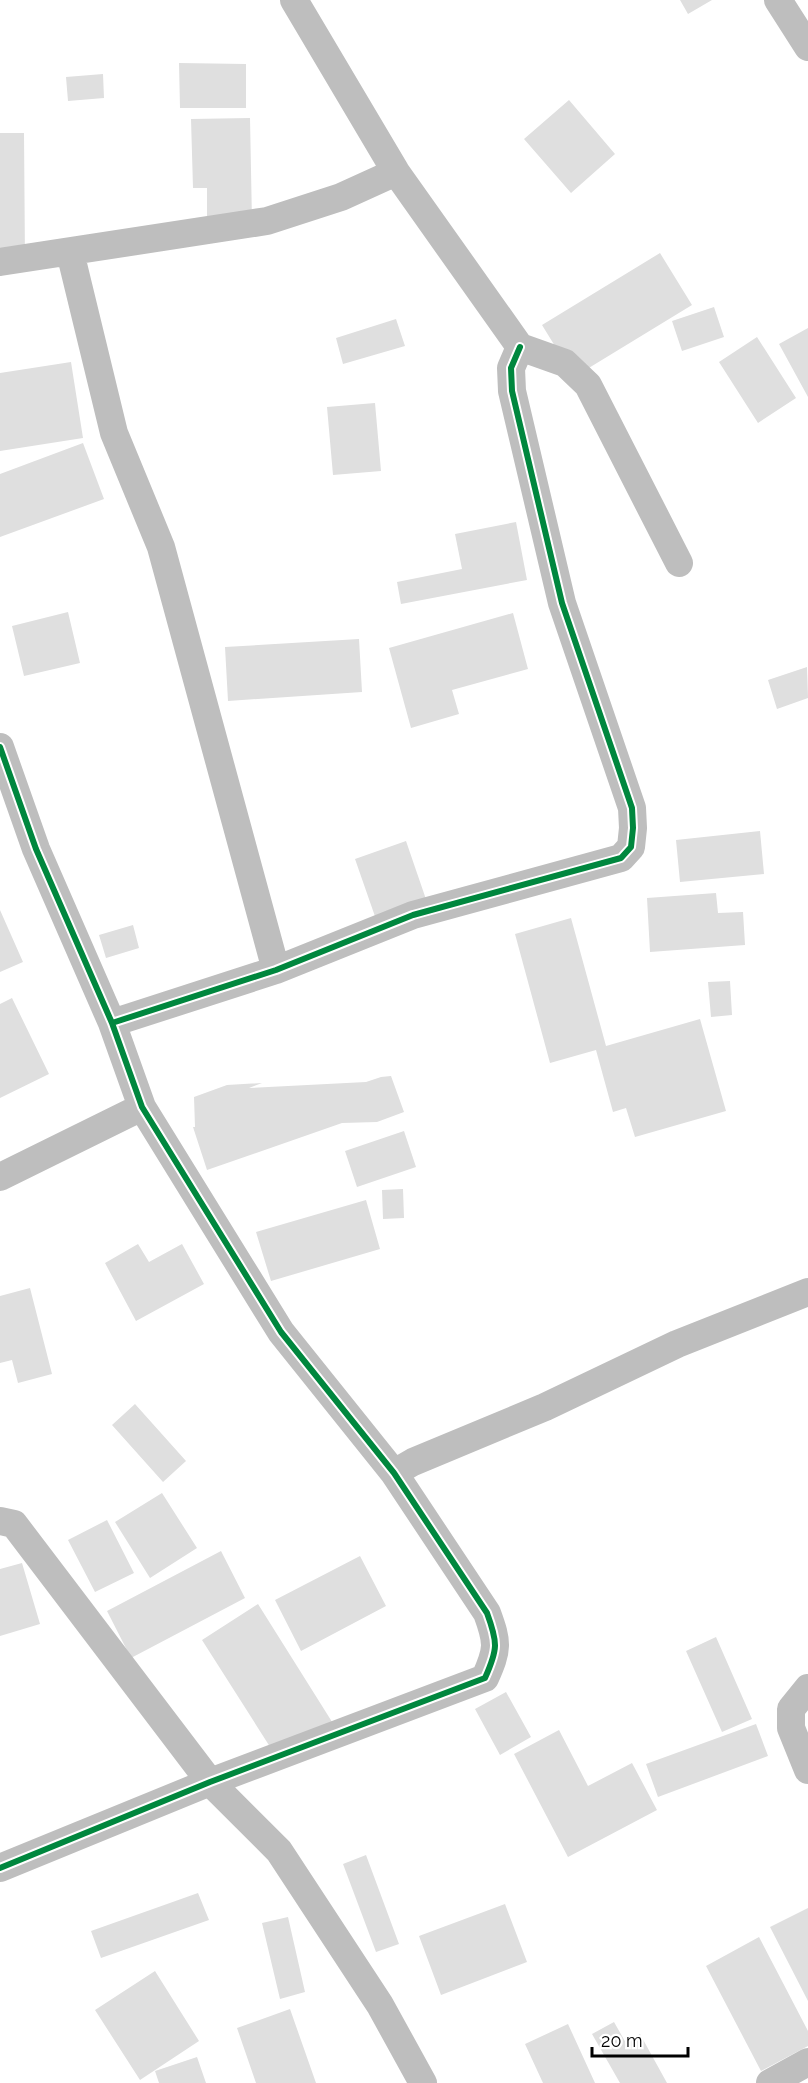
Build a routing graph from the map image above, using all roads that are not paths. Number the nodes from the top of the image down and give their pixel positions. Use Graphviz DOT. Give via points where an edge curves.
graph roads {
  1 [pos="294,0"];
  2 [pos="778,0"];
  3 [pos="808,47"];
  4 [pos="396,172"];
  5 [pos="70,252"];
  6 [pos="0,262"];
  7 [pos="520,347"];
  8 [pos="679,563"];
  9 [pos="0,747"];
  10 [pos="276,970"];
  11 [pos="112,1023"];
  12 [pos="142,1107"];
  13 [pos="0,1177"];
  14 [pos="808,1292"];
  15 [pos="394,1473"];
  16 [pos="0,1521"];
  17 [pos="808,1688"];
  18 [pos="808,1770"];
  19 [pos="210,1782"];
  20 [pos="0,1868"];
  21 [pos="808,2062"];
  22 [pos="423,2083"];
  23 [pos="770,2083"];
  1 -- 4 [label="street"];
  2 -- 3 [label="street"];
  4 -- 5 [label="street" via="267,221"];
  4 -- 7 [label="street"];
  5 -- 6 [label="street"];
  5 -- 10 [label="street" via="114,433 161,547"];
  7 -- 8 [label="street" via="565,363 588,385"];
  7 -- 10 [label="street" via="512,368 512,391 562,603 632,808 631,847 621,858 413,915"];
  9 -- 11 [label="street" via="36,849"];
  10 -- 11 [label="street"];
  11 -- 12 [label="street"];
  12 -- 13 [label="street"];
  12 -- 15 [label="street" via="281,1332"];
  14 -- 15 [label="street" via="677,1344"];
  15 -- 19 [label="street" via="487,1613 496,1637 495,1657 485,1678"];
  16 -- 19 [label="street" via="14,1524"];
  17 -- 18 [label="street" via="791,1709 791,1728"];
  19 -- 20 [label="street"];
  19 -- 22 [label="street" via="279,1851 380,2005"];
  21 -- 23 [label="street"];
}
